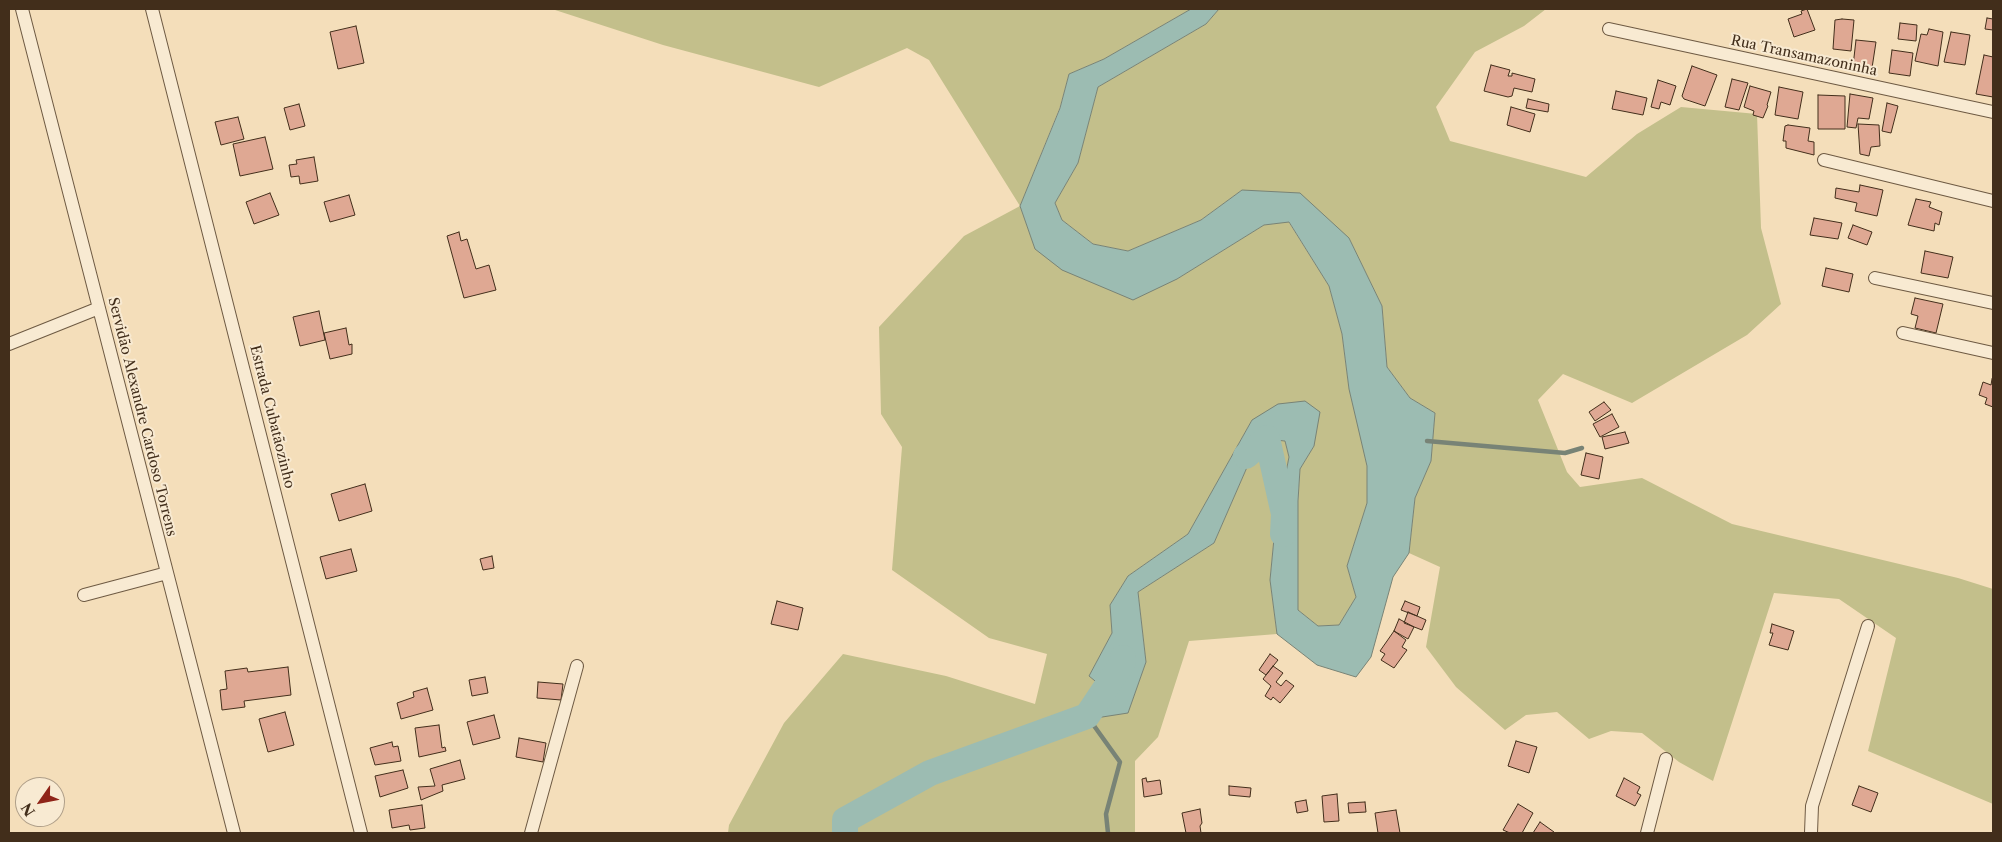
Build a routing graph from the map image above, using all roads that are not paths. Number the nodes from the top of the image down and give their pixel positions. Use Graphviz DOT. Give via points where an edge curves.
graph roads {
  1 [pos="22,9"];
  2 [pos="152,9"];
  3 [pos="1609,29"];
  4 [pos="1993,112"];
  5 [pos="1824,160"];
  6 [pos="1993,201"];
  7 [pos="1875,278"];
  8 [pos="1993,303"];
  9 [pos="99,308"];
  10 [pos="1902,333"];
  11 [pos="9,344"];
  12 [pos="1993,353"];
  13 [pos="167,573"];
  14 [pos="84,595"];
  15 [pos="1868,626"];
  16 [pos="577,666"];
  17 [pos="1666,759"];
  18 [pos="231,833"];
  19 [pos="361,833"];
  20 [pos="531,833"];
  21 [pos="1647,833"];
  22 [pos="1811,833"];
  1 -- 9 [label="street, Servidão Alexandre Cardoso Torrens"];
  2 -- 19 [label="street, Estrada Cubatãozinho"];
  3 -- 4 [label="street, Rua Transamazoninha"];
  5 -- 6 [label="street"];
  7 -- 8 [label="street"];
  9 -- 11 [label="street"];
  9 -- 13 [label="street, Servidão Alexandre Cardoso Torrens"];
  10 -- 12 [label="street"];
  13 -- 14 [label="street"];
  13 -- 18 [label="street, Servidão Alexandre Cardoso Torrens"];
  15 -- 22 [label="street" via="1812,806"];
  16 -- 20 [label="street"];
  17 -- 21 [label="street"];
}
